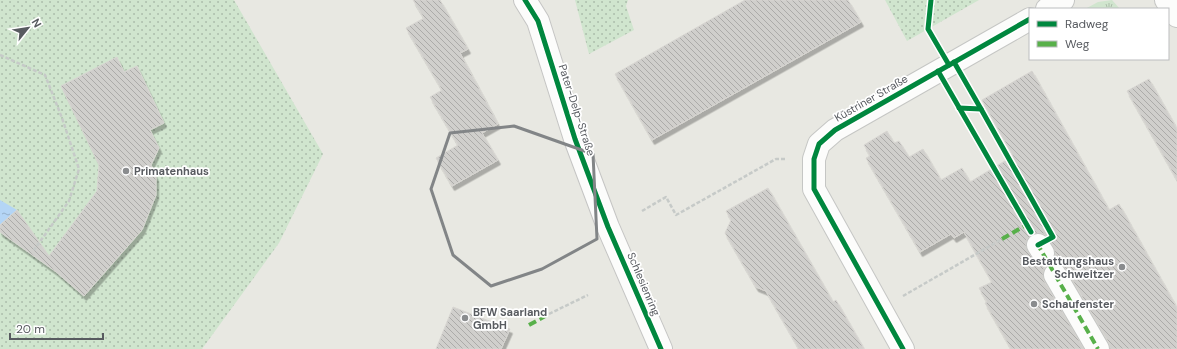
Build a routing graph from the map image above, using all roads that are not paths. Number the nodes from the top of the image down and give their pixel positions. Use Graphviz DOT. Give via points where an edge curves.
graph roads {
  1 [pos="525,0"];
  2 [pos="1062,0"];
  3 [pos="1166,0"];
  4 [pos="1049,8"];
  5 [pos="538,10"];
  6 [pos="1177,16"];
  7 [pos="1029,20"];
  8 [pos="608,227"];
  9 [pos="1055,275"];
  10 [pos="661,349"];
  11 [pos="903,349"];
  12 [pos="1098,349"];
  1 -- 5 [label="street, Pater-Delp-Straße"];
  2 -- 4 [label="street"];
  3 -- 6 [label="street"];
  5 -- 8 [label="street, Pater-Delp-Straße" via="575,138"];
  7 -- 11 [label="street, Küstriner Straße" via="835,130 819,144 814,159 814,189"];
  8 -- 10 [label="street, Schlesienring"];
  9 -- 12 [label="street"];
}
